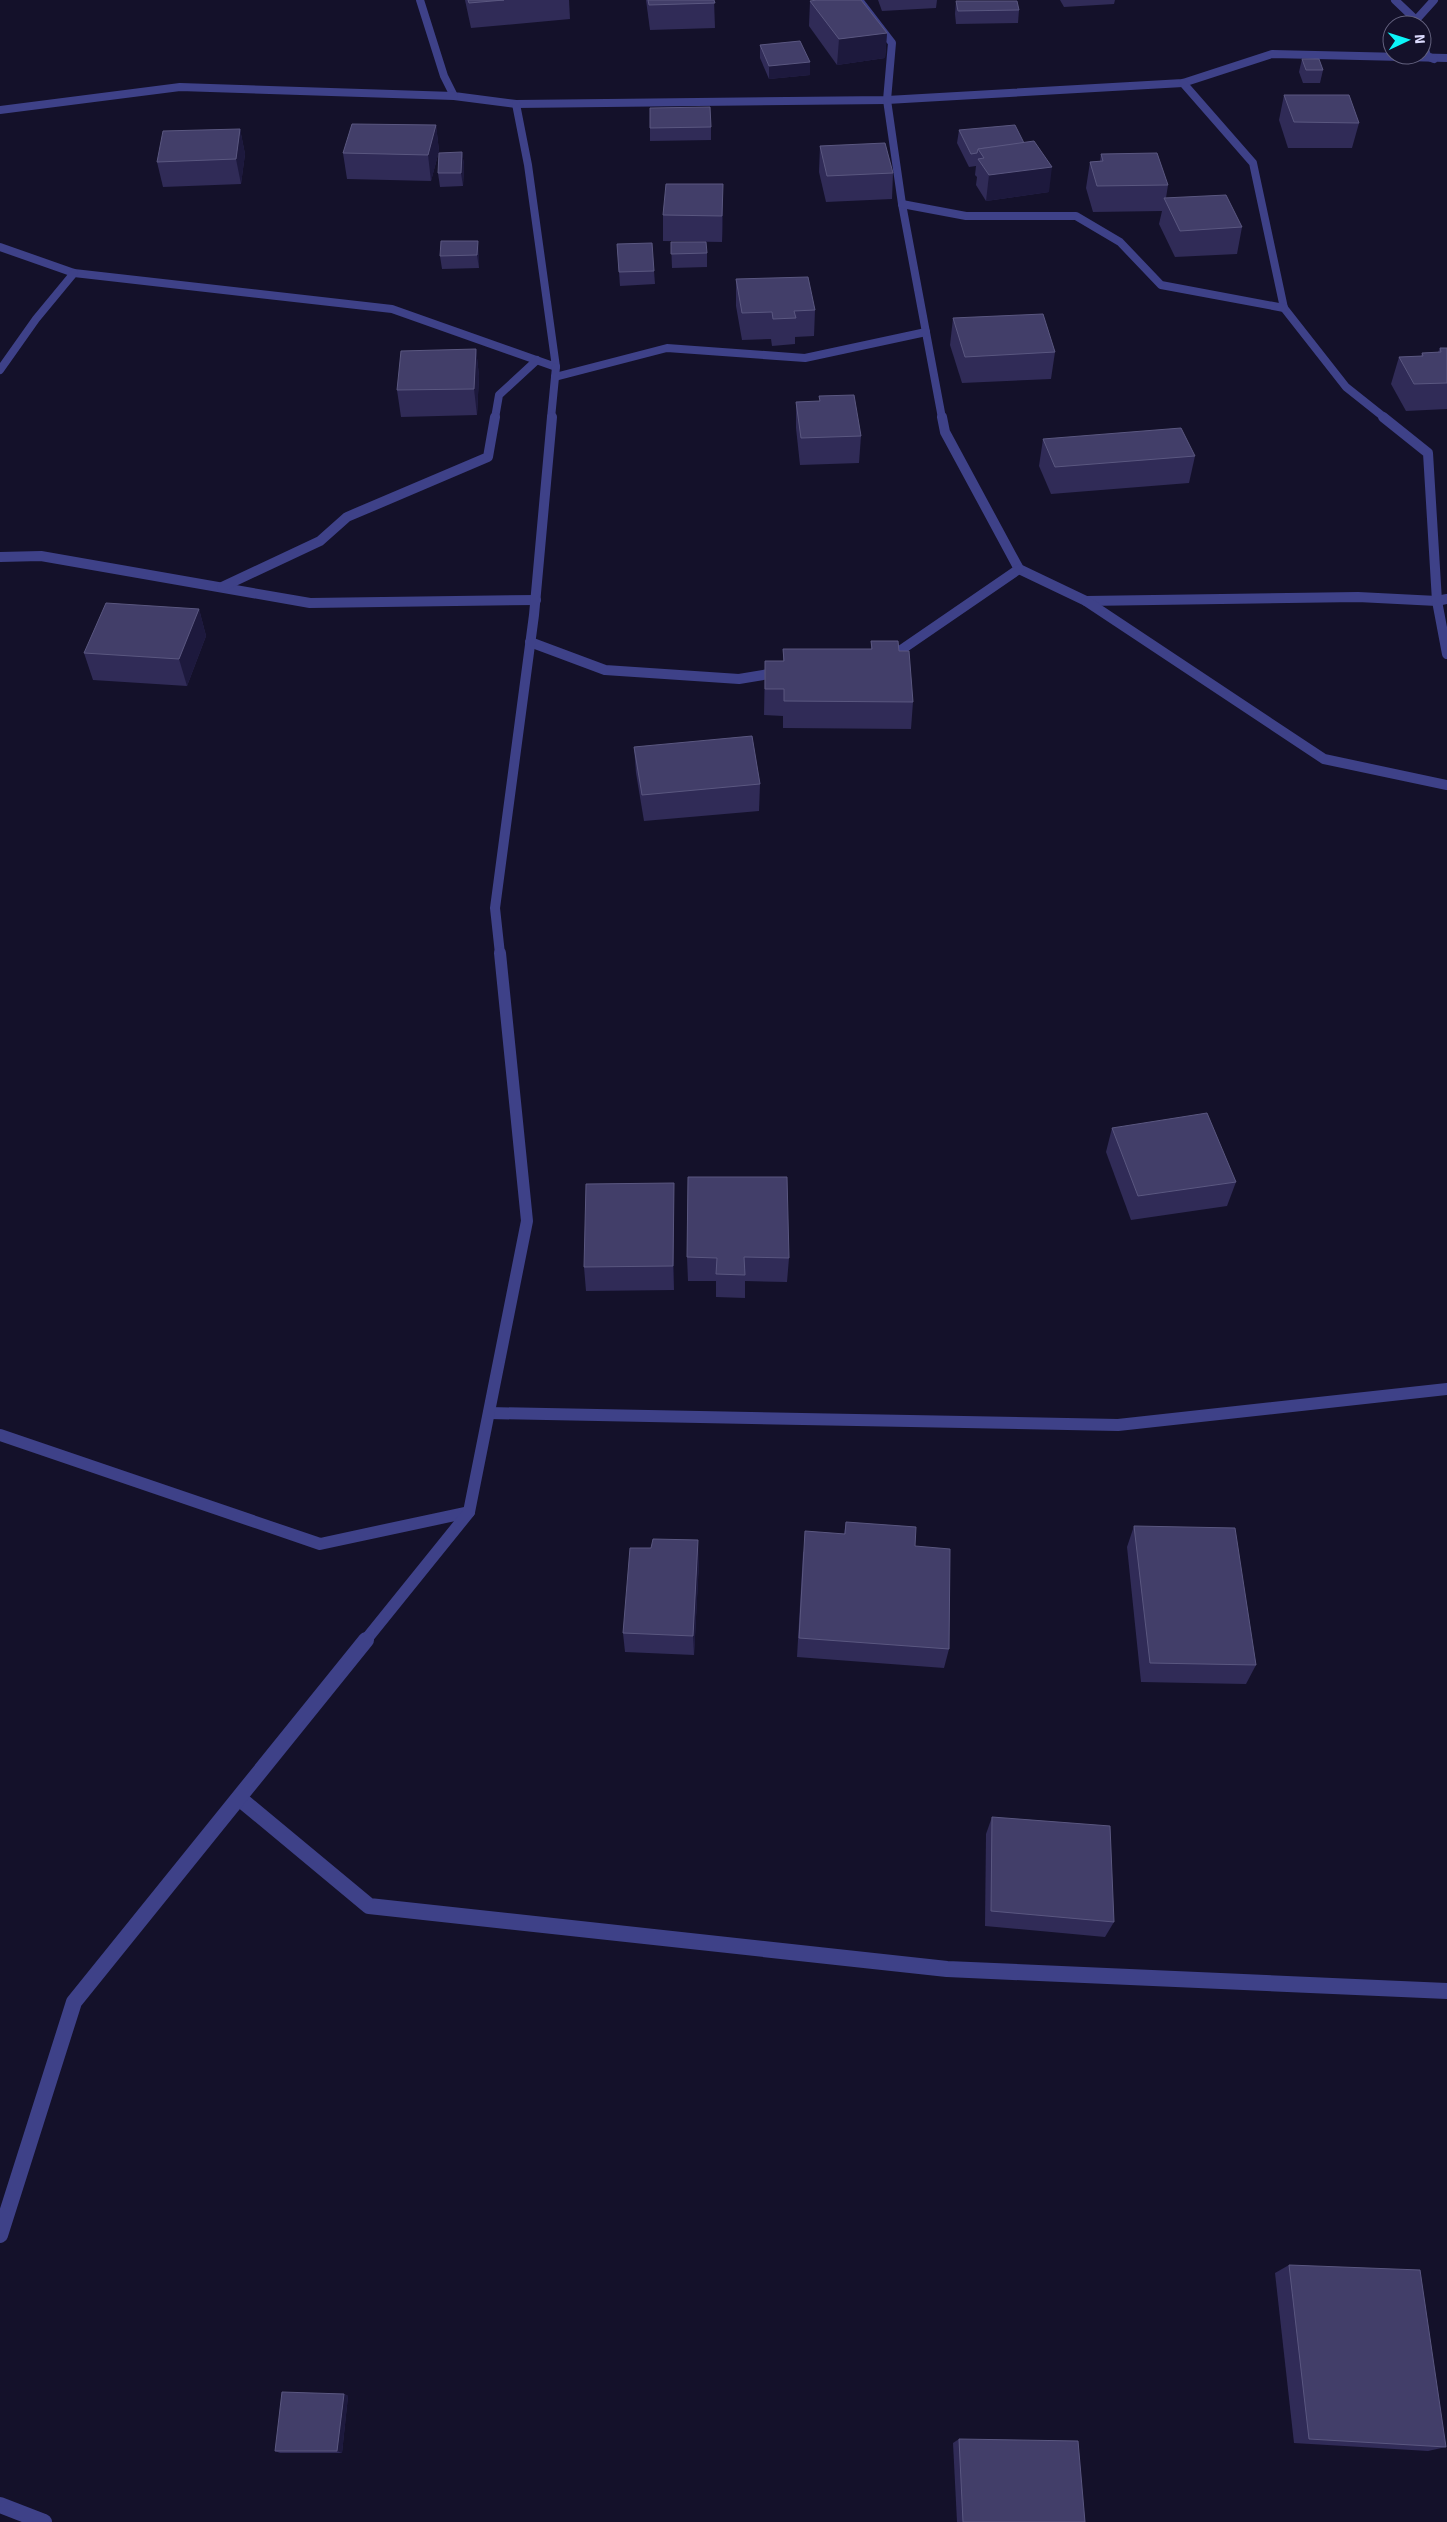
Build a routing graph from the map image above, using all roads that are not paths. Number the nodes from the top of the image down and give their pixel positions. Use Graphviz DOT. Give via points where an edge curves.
graph roads {
  1 [pos="420,0"];
  2 [pos="859,0"];
  3 [pos="1395,0"];
  4 [pos="1434,0"];
  5 [pos="1410,15"];
  6 [pos="1422,15"];
  7 [pos="1382,55"];
  8 [pos="1432,56"];
  9 [pos="1432,58"];
  10 [pos="1447,58"];
  11 [pos="1447,66"];
  12 [pos="1183,83"];
  13 [pos="454,96"];
  14 [pos="888,100"];
  15 [pos="516,104"];
  16 [pos="0,110"];
  17 [pos="902,204"];
  18 [pos="0,247"];
  19 [pos="74,272"];
  20 [pos="1284,308"];
  21 [pos="926,332"];
  22 [pos="537,360"];
  23 [pos="0,370"];
  24 [pos="556,372"];
  25 [pos="0,556"];
  26 [pos="1019,569"];
  27 [pos="222,588"];
  28 [pos="1447,599"];
  29 [pos="536,600"];
  30 [pos="1086,601"];
  31 [pos="1437,601"];
  32 [pos="530,642"];
  33 [pos="1447,654"];
  34 [pos="872,655"];
  35 [pos="796,669"];
  36 [pos="1447,785"];
  37 [pos="1447,1389"];
  38 [pos="489,1413"];
  39 [pos="0,1435"];
  40 [pos="469,1512"];
  41 [pos="239,1798"];
  42 [pos="1447,1990"];
  43 [pos="0,2235"];
  44 [pos="0,2505"];
  45 [pos="44,2522"];
  1 -- 13 [label="street" via="444,76"];
  2 -- 14 [label="street" via="892,44"];
  3 -- 5 [label="street"];
  4 -- 6 [label="street"];
  7 -- 12 [label="street" via="1272,54"];
  8 -- 10 [label="street"];
  9 -- 11 [label="street"];
  12 -- 14 [label="street"];
  12 -- 20 [label="street" via="1252,163"];
  13 -- 15 [label="street"];
  13 -- 16 [label="street" via="180,87"];
  14 -- 15 [label="street"];
  14 -- 17 [label="street"];
  15 -- 24 [label="street" via="528,165"];
  17 -- 20 [label="street" via="966,216 1076,216 1120,242 1160,284"];
  17 -- 21 [label="street"];
  18 -- 19 [label="street"];
  19 -- 22 [label="street" via="392,309"];
  19 -- 23 [label="street"];
  20 -- 31 [label="street" via="1346,386 1428,453"];
  21 -- 24 [label="street" via="805,358 667,348"];
  21 -- 26 [label="street" via="945,432"];
  22 -- 24 [label="street"];
  22 -- 27 [label="street" via="499,395 488,456 347,517 320,541"];
  24 -- 29 [label="street"];
  25 -- 27 [label="street" via="41,556"];
  26 -- 30 [label="street"];
  26 -- 34 [label="street" via="901,650"];
  27 -- 29 [label="street" via="310,603"];
  28 -- 31 [label="street"];
  29 -- 32 [label="street"];
  30 -- 31 [label="street" via="1358,597"];
  30 -- 36 [label="street" via="1324,758"];
  31 -- 33 [label="street"];
  32 -- 35 [label="street" via="605,670 739,679"];
  32 -- 38 [label="street" via="495,908 526,1221"];
  37 -- 38 [label="street" via="1118,1425"];
  38 -- 40 [label="street"];
  39 -- 40 [label="street" via="320,1544"];
  40 -- 41 [label="street"];
  41 -- 42 [label="street" via="369,1906 947,1969"];
  41 -- 43 [label="street" via="74,2002"];
  44 -- 45 [label="street"];
}
